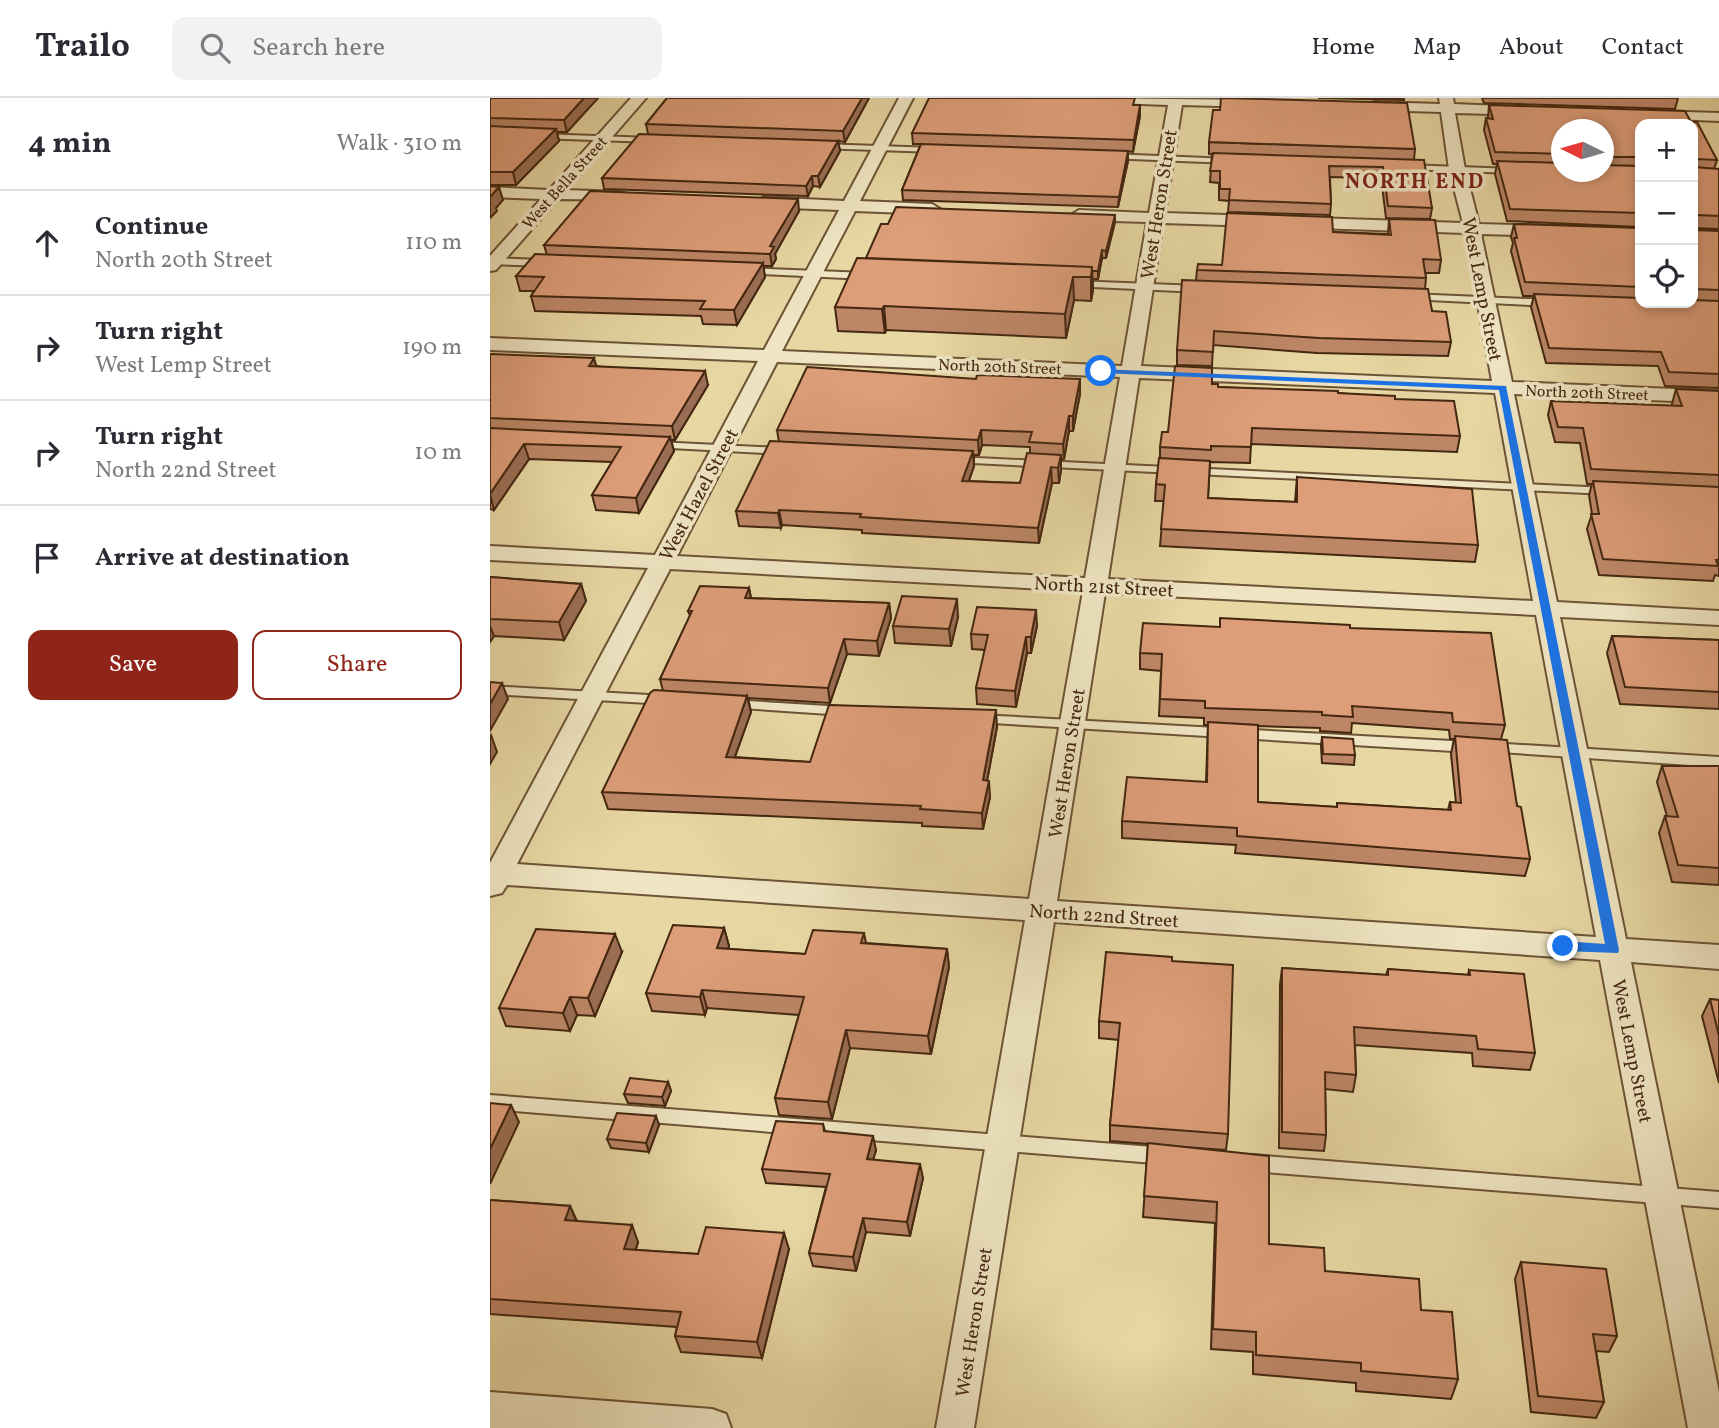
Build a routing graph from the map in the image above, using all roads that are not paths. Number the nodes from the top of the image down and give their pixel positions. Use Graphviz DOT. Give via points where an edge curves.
graph roads {
  1 [pos="639,98"];
  2 [pos="906,98"];
  3 [pos="1086,98"];
  4 [pos="1713,98"];
  5 [pos="1176,99"];
  6 [pos="1264,103"];
  7 [pos="1447,103"];
  8 [pos="1357,106"];
  9 [pos="1719,109"];
  10 [pos="1536,111"];
  11 [pos="1632,114"];
  12 [pos="1719,117"];
  13 [pos="529,135"];
  14 [pos="603,138"];
  15 [pos="667,141"];
  16 [pos="803,146"];
  17 [pos="880,148"];
  18 [pos="943,150"];
  19 [pos="1102,156"];
  20 [pos="1166,158"];
  21 [pos="1244,161"];
  22 [pos="1393,167"];
  23 [pos="1457,169"];
  24 [pos="1522,171"];
  25 [pos="490,192"];
  26 [pos="553,195"];
  27 [pos="633,198"];
  28 [pos="743,202"];
  29 [pos="850,205"];
  30 [pos="942,209"];
  31 [pos="1064,214"];
  32 [pos="1156,218"];
  33 [pos="1472,228"];
  34 [pos="1560,231"];
  35 [pos="491,263"];
  36 [pos="561,264"];
  37 [pos="735,271"];
  38 [pos="814,274"];
  39 [pos="883,276"];
  40 [pos="1063,284"];
  41 [pos="1144,287"];
  42 [pos="1211,289"];
  43 [pos="1402,297"];
  44 [pos="1486,300"];
  45 [pos="1566,303"];
  46 [pos="490,344"];
  47 [pos="770,356"];
  48 [pos="1130,372"];
  49 [pos="1503,388"];
  50 [pos="1719,397"];
  51 [pos="637,444"];
  52 [pos="722,449"];
  53 [pos="795,452"];
  54 [pos="946,459"];
  55 [pos="1115,467"];
  56 [pos="1522,487"];
  57 [pos="1616,491"];
  58 [pos="490,553"];
  59 [pos="662,562"];
  60 [pos="1095,585"];
  61 [pos="1546,610"];
  62 [pos="1719,618"];
  63 [pos="490,690"];
  64 [pos="592,696"];
  65 [pos="686,702"];
  66 [pos="713,703"];
  67 [pos="861,712"];
  68 [pos="967,718"];
  69 [pos="1072,724"];
  70 [pos="1574,753"];
  71 [pos="1719,762"];
  72 [pos="493,879"];
  73 [pos="1041,911"];
  74 [pos="1613,950"];
  75 [pos="1719,957"];
  76 [pos="490,1102"];
  77 [pos="1002,1143"];
  78 [pos="1188,1157"];
  79 [pos="1230,1161"];
  80 [pos="1661,1195"];
  81 [pos="1719,1200"];
  82 [pos="490,1411"];
  83 [pos="712,1428"];
  84 [pos="955,1428"];
  85 [pos="1707,1428"];
  1 -- 14 [label="street, West Bella Street"];
  2 -- 17 [label="street, West Hazel Street"];
  3 -- 5 [label="street"];
  4 -- 9 [label="street"];
  5 -- 6 [label="street"];
  5 -- 20 [label="street, West Heron Street"];
  7 -- 8 [label="street"];
  7 -- 10 [label="street"];
  7 -- 23 [label="street, West Lemp Street"];
  11 -- 12 [label="street"];
  13 -- 14 [label="lane"];
  14 -- 15 [label="lane"];
  14 -- 26 [label="street, West Bella Street"];
  16 -- 17 [label="lane"];
  17 -- 18 [label="lane"];
  17 -- 29 [label="street, West Hazel Street"];
  19 -- 20 [label="lane"];
  20 -- 21 [label="lane"];
  20 -- 32 [label="street, West Heron Street"];
  22 -- 23 [label="lane"];
  23 -- 24 [label="lane"];
  23 -- 33 [label="street, West Lemp Street"];
  25 -- 26 [label="street"];
  26 -- 27 [label="street"];
  26 -- 35 [label="street, West Bella Street"];
  28 -- 29 [label="street"];
  29 -- 30 [label="street"];
  29 -- 38 [label="street, West Hazel Street"];
  31 -- 32 [label="street"];
  32 -- 33 [label="street"];
  32 -- 41 [label="street, West Heron Street"];
  33 -- 34 [label="street"];
  33 -- 44 [label="street, West Lemp Street"];
  35 -- 36 [label="lane"];
  37 -- 38 [label="lane"];
  38 -- 39 [label="lane"];
  38 -- 47 [label="street, West Hazel Street"];
  40 -- 41 [label="lane"];
  41 -- 42 [label="lane"];
  41 -- 48 [label="street, West Heron Street"];
  43 -- 44 [label="lane"];
  44 -- 45 [label="lane"];
  44 -- 49 [label="street, West Lemp Street"];
  46 -- 47 [label="street, North 20th Street"];
  47 -- 48 [label="street, North 20th Street"];
  47 -- 52 [label="street, West Hazel Street"];
  48 -- 49 [label="street, North 20th Street"];
  48 -- 55 [label="street, West Heron Street"];
  49 -- 50 [label="street, North 20th Street"];
  49 -- 56 [label="street, West Lemp Street"];
  51 -- 52 [label="lane"];
  52 -- 53 [label="lane"];
  52 -- 59 [label="street, West Hazel Street"];
  54 -- 55 [label="lane"];
  55 -- 56 [label="lane"];
  55 -- 60 [label="street, West Heron Street"];
  56 -- 57 [label="lane"];
  56 -- 61 [label="street, West Lemp Street"];
  58 -- 59 [label="street, North 21st Street"];
  59 -- 60 [label="street, North 21st Street"];
  59 -- 64 [label="street, West Hazel Street"];
  60 -- 61 [label="street, North 21st Street"];
  60 -- 69 [label="street, West Heron Street"];
  61 -- 62 [label="street, North 21st Street"];
  61 -- 70 [label="street, West Lemp Street"];
  63 -- 64 [label="lane"];
  64 -- 65 [label="lane"];
  64 -- 72 [label="street, West Hazel Street"];
  66 -- 67 [label="lane"];
  68 -- 69 [label="lane"];
  69 -- 70 [label="lane"];
  69 -- 73 [label="street, West Heron Street"];
  70 -- 71 [label="lane"];
  70 -- 74 [label="street, West Lemp Street"];
  72 -- 73 [label="street, North 22nd Street"];
  73 -- 74 [label="street, North 22nd Street"];
  73 -- 77 [label="street, West Heron Street"];
  74 -- 75 [label="street, North 22nd Street"];
  74 -- 80 [label="street, West Lemp Street"];
  76 -- 77 [label="lane"];
  77 -- 78 [label="lane"];
  77 -- 84 [label="street, West Heron Street"];
  79 -- 80 [label="lane"];
  80 -- 81 [label="lane"];
  80 -- 85 [label="street, West Lemp Street"];
  82 -- 83 [label="street"];
}
